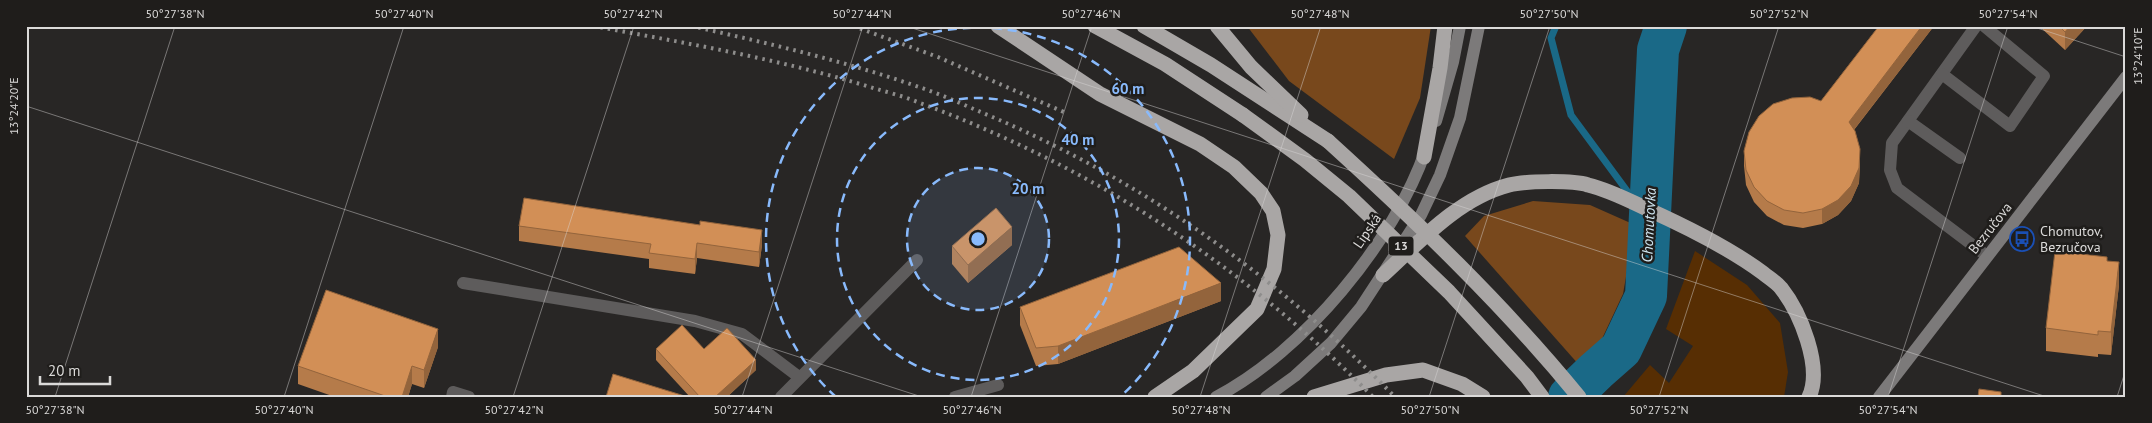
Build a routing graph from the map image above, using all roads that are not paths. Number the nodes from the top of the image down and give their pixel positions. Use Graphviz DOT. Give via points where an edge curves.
graph roads {
  1 [pos="998,26"];
  2 [pos="1095,26"];
  3 [pos="1144,26"];
  4 [pos="1217,26"];
  5 [pos="1445,26"];
  6 [pos="1460,26"];
  7 [pos="1479,26"];
  8 [pos="1976,26"];
  9 [pos="1984,26"];
  10 [pos="1942,74"];
  11 [pos="2126,78"];
  12 [pos="1908,121"];
  13 [pos="1328,141"];
  14 [pos="1424,157"];
  15 [pos="1960,158"];
  16 [pos="1987,256"];
  17 [pos="917,260"];
  18 [pos="1384,274"];
  19 [pos="463,283"];
  20 [pos="799,377"];
  21 [pos="998,385"];
  22 [pos="452,397"];
  23 [pos="469,397"];
  24 [pos="780,397"];
  25 [pos="955,397"];
  26 [pos="1156,397"];
  27 [pos="1216,397"];
  28 [pos="1266,397"];
  29 [pos="1314,397"];
  30 [pos="1483,397"];
  31 [pos="1542,397"];
  32 [pos="1578,397"];
  33 [pos="1809,397"];
  34 [pos="1879,397"];
  1 -- 26 [label="highway" via="1100,94 1200,144 1234,167 1261,193 1273,211 1278,235 1274,269 1257,309 1194,371"];
  2 -- 31 [label="highway, 13, bridge" via="1165,64 1243,115 1349,196 1449,292"];
  3 -- 13 [label="highway, 13"];
  4 -- 13 [label="highway" via="1251,67"];
  5 -- 14 [label="highway"];
  6 -- 14 [label="street, Lipská" via="1453,62"];
  7 -- 18 [label="street" via="1460,118 1440,175 1421,214"];
  8 -- 10 [label="lane"];
  9 -- 10 [label="lane" via="2044,76 2010,126"];
  10 -- 12 [label="lane"];
  11 -- 16 [label="street, Bezručova"];
  12 -- 15 [label="lane"];
  12 -- 16 [label="lane" via="1892,143 1890,170 1897,188"];
  13 -- 32 [label="highway, 13, bridge" via="1479,284"];
  14 -- 27 [label="street, Lipská" via="1404,201 1377,245 1312,325 1274,358"];
  16 -- 34 [label="street, Bezručova"];
  17 -- 20 [label="lane"];
  18 -- 28 [label="street" via="1331,343"];
  18 -- 33 [label="highway" via="1464,204 1509,185 1586,184 1679,224 1749,262 1780,287 1804,330 1814,362"];
  19 -- 20 [label="lane" via="695,321 742,334"];
  20 -- 24 [label="lane"];
  21 -- 25 [label="lane"];
  22 -- 23 [label="lane" via="454,392"];
  29 -- 30 [label="highway" via="1386,375 1422,370 1462,384"];
}
